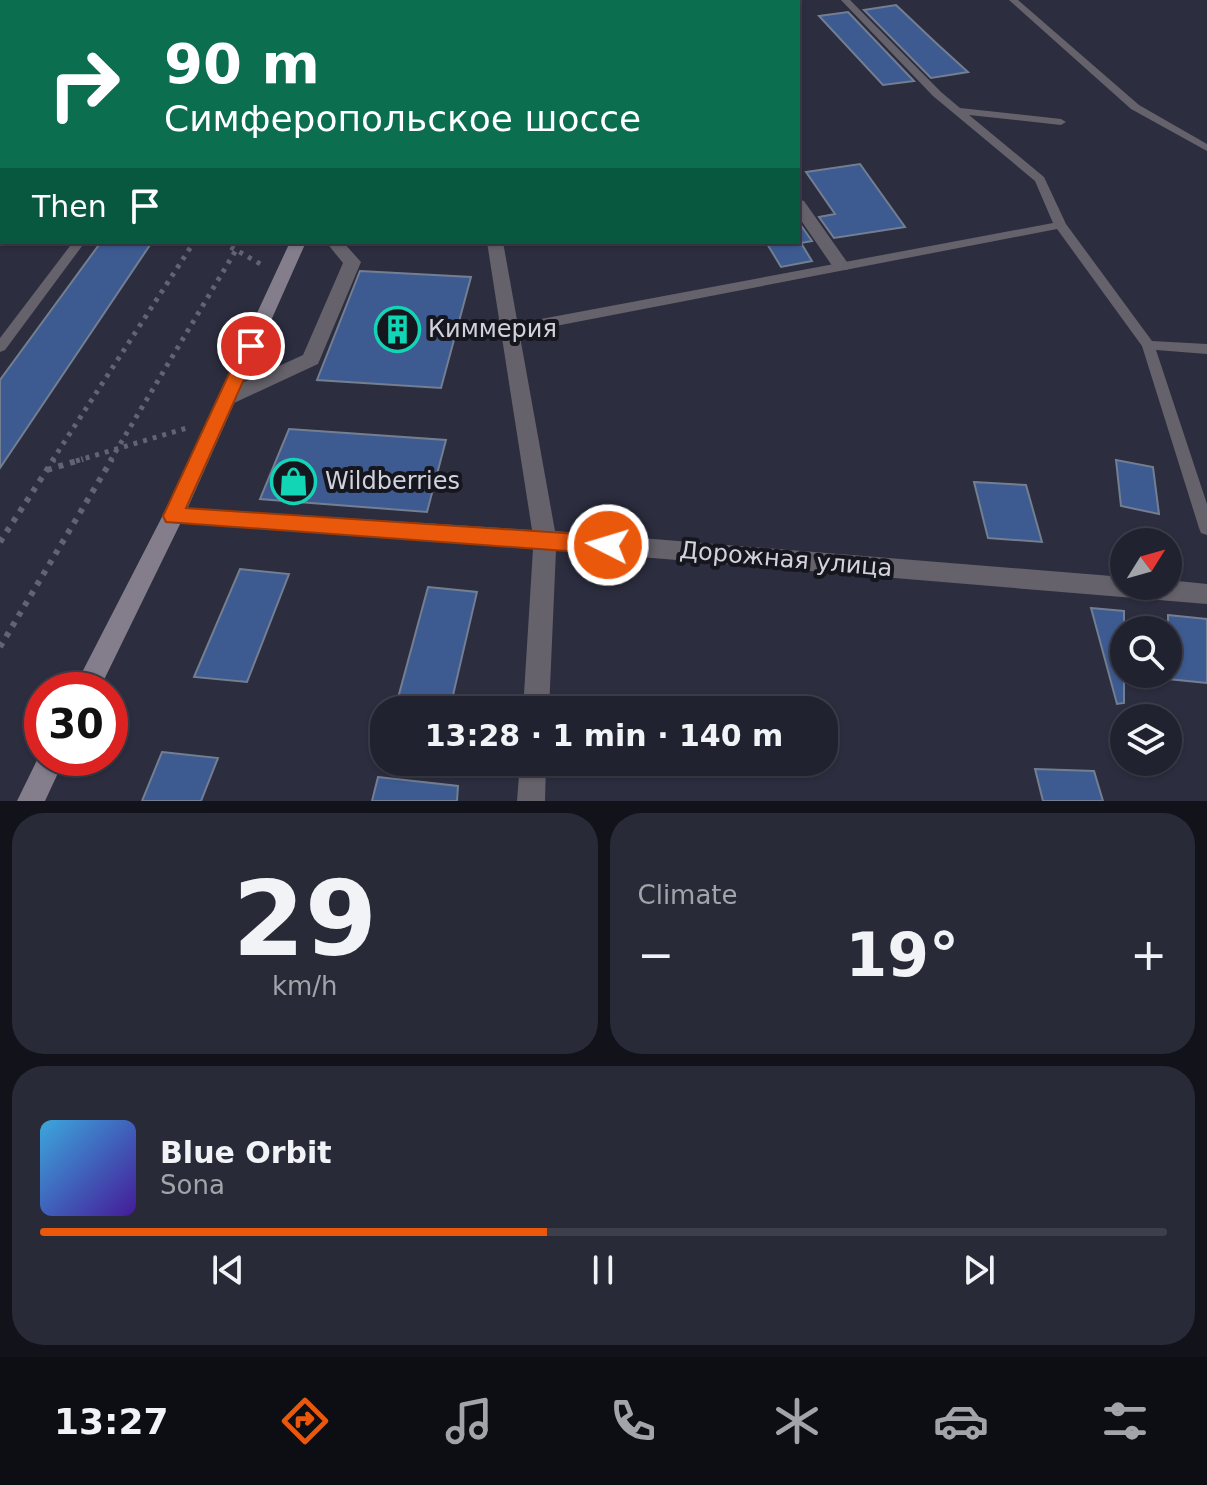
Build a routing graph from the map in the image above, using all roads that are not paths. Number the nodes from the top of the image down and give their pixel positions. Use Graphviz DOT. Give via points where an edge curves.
graph roads {
  1 [pos="845,0"];
  2 [pos="1013,0"];
  3 [pos="957,111"];
  4 [pos="1061,122"];
  5 [pos="1207,148"];
  6 [pos="800,207"];
  7 [pos="1060,225"];
  8 [pos="77,244"];
  9 [pos="297,244"];
  10 [pos="336,244"];
  11 [pos="495,244"];
  12 [pos="841,266"];
  13 [pos="509,330"];
  14 [pos="1148,345"];
  15 [pos="0,347"];
  16 [pos="1207,349"];
  17 [pos="227,398"];
  18 [pos="173,516"];
  19 [pos="1207,528"];
  20 [pos="545,540"];
  21 [pos="1207,594"];
  22 [pos="95,672"];
  23 [pos="537,696"];
  24 [pos="43,776"];
  25 [pos="532,776"];
  26 [pos="31,801"];
  27 [pos="531,801"];
  1 -- 3 [label="lane"];
  2 -- 5 [label="lane" via="1135,107"];
  3 -- 4 [label="lane"];
  3 -- 7 [label="lane" via="1040,179"];
  6 -- 12 [label="street"];
  7 -- 12 [label="lane"];
  7 -- 14 [label="lane"];
  8 -- 15 [label="lane"];
  9 -- 17 [label="main road"];
  10 -- 17 [label="street" via="352,262 311,359"];
  11 -- 13 [label="street"];
  12 -- 13 [label="lane"];
  13 -- 20 [label="street"];
  14 -- 16 [label="lane"];
  14 -- 19 [label="lane"];
  17 -- 18 [label="main road"];
  18 -- 20 [label="street, Дорожная улица"];
  18 -- 22 [label="main road"];
  20 -- 21 [label="street, Дорожная улица"];
  20 -- 23 [label="street"];
  24 -- 26 [label="main road"];
  25 -- 27 [label="street"];
}
